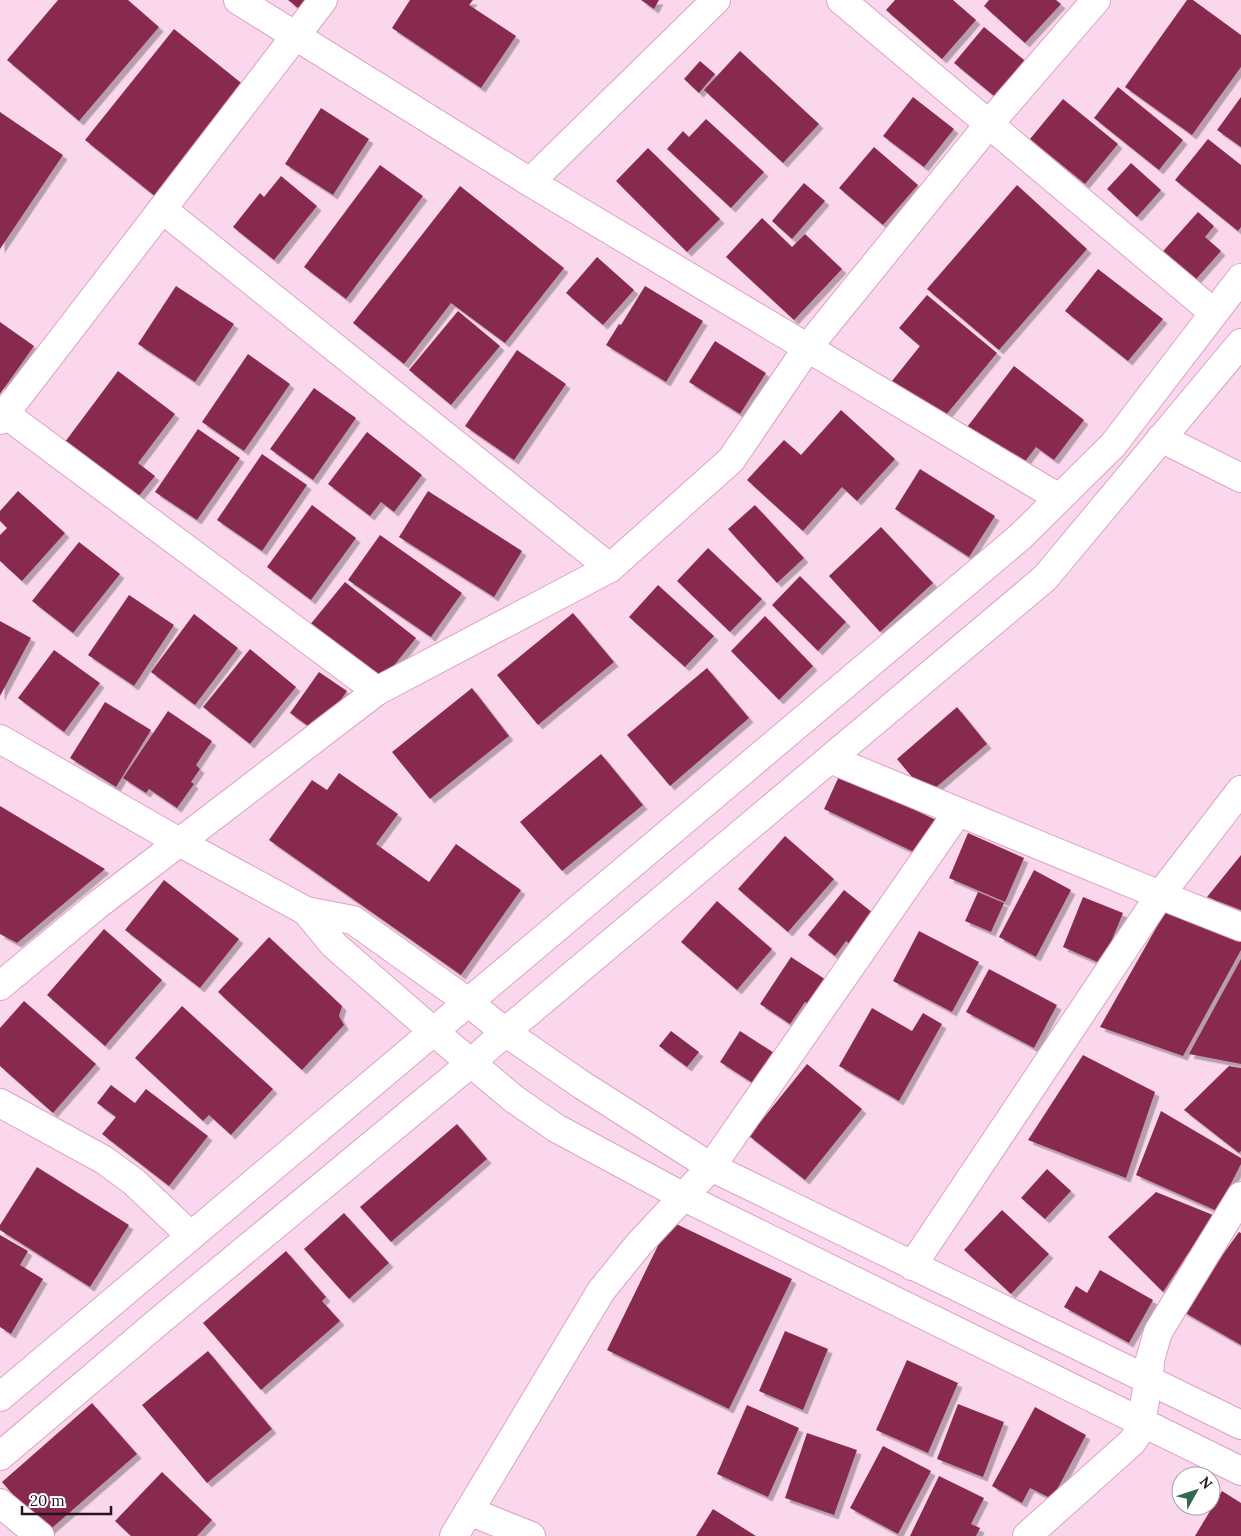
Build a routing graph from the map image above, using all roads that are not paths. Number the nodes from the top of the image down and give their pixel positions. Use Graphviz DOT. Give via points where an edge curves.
graph roads {
  1 [pos="238,0"];
  2 [pos="323,0"];
  3 [pos="716,0"];
  4 [pos="841,0"];
  5 [pos="1096,0"];
  6 [pos="296,35"];
  7 [pos="989,124"];
  8 [pos="530,182"];
  9 [pos="162,209"];
  10 [pos="1241,278"];
  11 [pos="1214,313"];
  12 [pos="1241,343"];
  13 [pos="808,347"];
  14 [pos="2,417"];
  15 [pos="1162,438"];
  16 [pos="1241,478"];
  17 [pos="1059,498"];
  18 [pos="610,568"];
  19 [pos="377,691"];
  20 [pos="0,739"];
  21 [pos="830,759"];
  22 [pos="1241,790"];
  23 [pos="958,812"];
  24 [pos="179,842"];
  25 [pos="1160,895"];
  26 [pos="306,911"];
  27 [pos="1241,927"];
  28 [pos="0,986"];
  29 [pos="468,1002"];
  30 [pos="433,1031"];
  31 [pos="505,1032"];
  32 [pos="471,1063"];
  33 [pos="0,1103"];
  34 [pos="710,1167"];
  35 [pos="682,1196"];
  36 [pos="1241,1196"];
  37 [pos="191,1236"];
  38 [pos="912,1266"];
  39 [pos="1149,1379"];
  40 [pos="0,1397"];
  41 [pos="1142,1422"];
  42 [pos="1241,1425"];
  43 [pos="0,1456"];
  44 [pos="1241,1471"];
  45 [pos="0,1503"];
  46 [pos="469,1511"];
  47 [pos="40,1536"];
  48 [pos="454,1536"];
  49 [pos="531,1536"];
  50 [pos="1027,1536"];
  1 -- 6 [label="street"];
  2 -- 6 [label="street"];
  3 -- 8 [label="street"];
  4 -- 7 [label="street"];
  5 -- 7 [label="street"];
  6 -- 8 [label="street"];
  6 -- 9 [label="street"];
  7 -- 11 [label="street"];
  7 -- 13 [label="street"];
  8 -- 13 [label="street"];
  9 -- 14 [label="street"];
  9 -- 18 [label="street"];
  10 -- 11 [label="street"];
  11 -- 17 [label="street" via="1114,445"];
  12 -- 15 [label="street"];
  13 -- 17 [label="street"];
  13 -- 18 [label="street" via="731,460"];
  14 -- 19 [label="street"];
  15 -- 16 [label="street"];
  15 -- 21 [label="street" via="1044,578"];
  17 -- 29 [label="street" via="1020,537"];
  18 -- 19 [label="street"];
  19 -- 24 [label="street"];
  20 -- 24 [label="street"];
  21 -- 23 [label="street"];
  21 -- 31 [label="street"];
  22 -- 25 [label="street"];
  23 -- 25 [label="street"];
  23 -- 34 [label="street"];
  24 -- 26 [label="street"];
  24 -- 28 [label="street"];
  25 -- 27 [label="street"];
  25 -- 38 [label="street"];
  26 -- 29 [label="street" via="353,920"];
  26 -- 30 [label="street" via="334,945"];
  29 -- 30 [label="street"];
  29 -- 31 [label="street"];
  30 -- 32 [label="street"];
  30 -- 37 [label="street"];
  31 -- 32 [label="street"];
  31 -- 34 [label="street"];
  32 -- 35 [label="street" via="556,1128"];
  32 -- 43 [label="street"];
  33 -- 37 [label="street" via="104,1160 134,1182"];
  34 -- 35 [label="street"];
  34 -- 38 [label="street"];
  35 -- 41 [label="street"];
  35 -- 46 [label="street" via="601,1292"];
  36 -- 39 [label="street" via="1158,1332 1150,1360"];
  37 -- 40 [label="street"];
  38 -- 39 [label="street"];
  39 -- 41 [label="street"];
  39 -- 42 [label="street"];
  41 -- 44 [label="street"];
  41 -- 50 [label="street" via="1132,1442"];
  45 -- 47 [label="street"];
  46 -- 48 [label="street"];
  46 -- 49 [label="street"];
}
